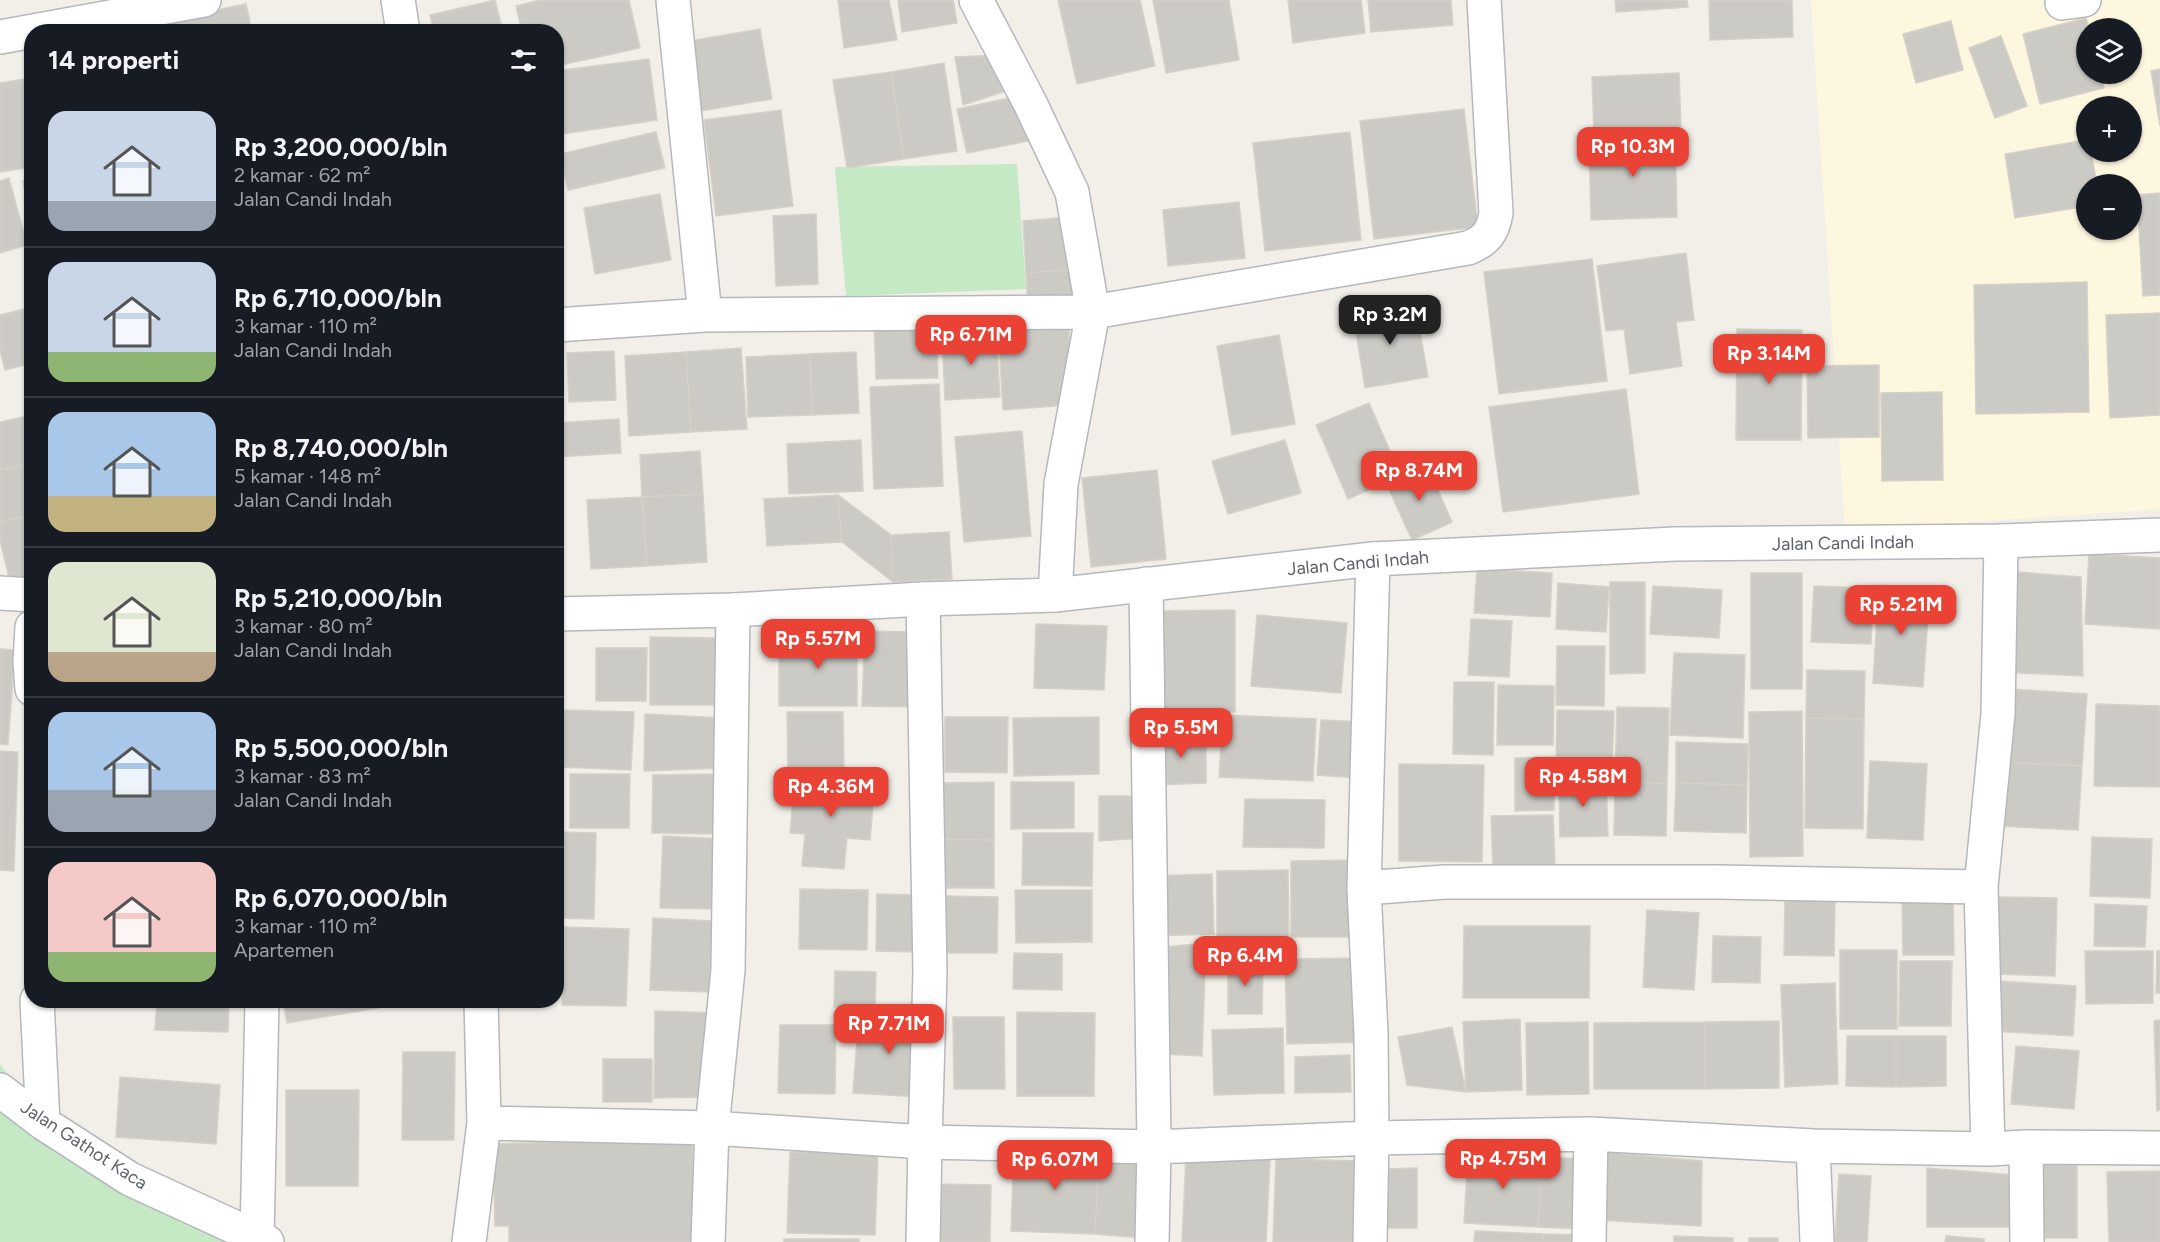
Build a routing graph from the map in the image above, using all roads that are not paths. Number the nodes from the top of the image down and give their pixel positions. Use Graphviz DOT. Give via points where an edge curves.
graph roads {
  1 [pos="204,0"];
  2 [pos="398,0"];
  3 [pos="673,0"];
  4 [pos="976,0"];
  5 [pos="1484,0"];
  6 [pos="133,22"];
  7 [pos="115,24"];
  8 [pos="402,24"];
  9 [pos="24,34"];
  10 [pos="0,37"];
  11 [pos="1093,312"];
  12 [pos="705,315"];
  13 [pos="564,324"];
  14 [pos="2160,535"];
  15 [pos="2001,541"];
  16 [pos="1373,560"];
  17 [pos="1146,584"];
  18 [pos="0,593"];
  19 [pos="24,594"];
  20 [pos="1055,595"];
  21 [pos="923,600"];
  22 [pos="733,610"];
  23 [pos="564,614"];
  24 [pos="1981,887"];
  25 [pos="1364,888"];
  26 [pos="37,1008"];
  27 [pos="262,1008"];
  28 [pos="481,1008"];
  29 [pos="0,1090"];
  30 [pos="43,1123"];
  31 [pos="484,1123"];
  32 [pos="712,1128"];
  33 [pos="1591,1134"];
  34 [pos="1372,1138"];
  35 [pos="925,1142"];
  36 [pos="1813,1146"];
  37 [pos="1154,1147"];
  38 [pos="2026,1147"];
  39 [pos="2160,1148"];
  40 [pos="1988,1149"];
  41 [pos="262,1240"];
  42 [pos="469,1242"];
  43 [pos="708,1242"];
  44 [pos="923,1242"];
  45 [pos="1152,1242"];
  46 [pos="1370,1242"];
  47 [pos="1589,1242"];
  48 [pos="1817,1242"];
  49 [pos="2027,1242"];
  1 -- 6 [label="street"];
  2 -- 8 [label="street"];
  3 -- 12 [label="street"];
  4 -- 11 [label="street" via="1072,192"];
  5 -- 11 [label="street" via="1496,213 1490,234 1480,244"];
  6 -- 7 [label="street"];
  9 -- 10 [label="street"];
  11 -- 12 [label="street"];
  11 -- 20 [label="street" via="1061,484"];
  12 -- 13 [label="street"];
  14 -- 15 [label="street, Jalan Candi Indah"];
  15 -- 16 [label="street, Jalan Candi Indah" via="1675,544"];
  15 -- 24 [label="street" via="1998,714"];
  16 -- 17 [label="street, Jalan Candi Indah"];
  16 -- 25 [label="street"];
  17 -- 20 [label="street, Jalan Candi Indah"];
  17 -- 37 [label="street"];
  18 -- 19 [label="street"];
  20 -- 21 [label="street, Jalan Candi Indah"];
  21 -- 22 [label="street, Jalan Candi Indah"];
  21 -- 35 [label="street" via="930,972"];
  22 -- 23 [label="street, Jalan Candi Indah"];
  22 -- 32 [label="street" via="728,970"];
  24 -- 25 [label="street" via="1445,882"];
  24 -- 40 [label="street"];
  25 -- 34 [label="street"];
  26 -- 30 [label="street"];
  27 -- 41 [label="street"];
  28 -- 31 [label="street"];
  29 -- 30 [label="street, Jalan Gathot Kaca"];
  30 -- 41 [label="street, Jalan Gathot Kaca" via="130,1179"];
  31 -- 32 [label="street"];
  31 -- 42 [label="street"];
  32 -- 35 [label="street"];
  32 -- 43 [label="street"];
  33 -- 34 [label="street"];
  33 -- 36 [label="street"];
  33 -- 47 [label="street"];
  34 -- 37 [label="street"];
  34 -- 46 [label="street"];
  35 -- 37 [label="street"];
  35 -- 44 [label="street"];
  36 -- 40 [label="street"];
  36 -- 48 [label="street"];
  37 -- 45 [label="street"];
  38 -- 39 [label="street"];
  38 -- 40 [label="street"];
  38 -- 49 [label="street"];
}
